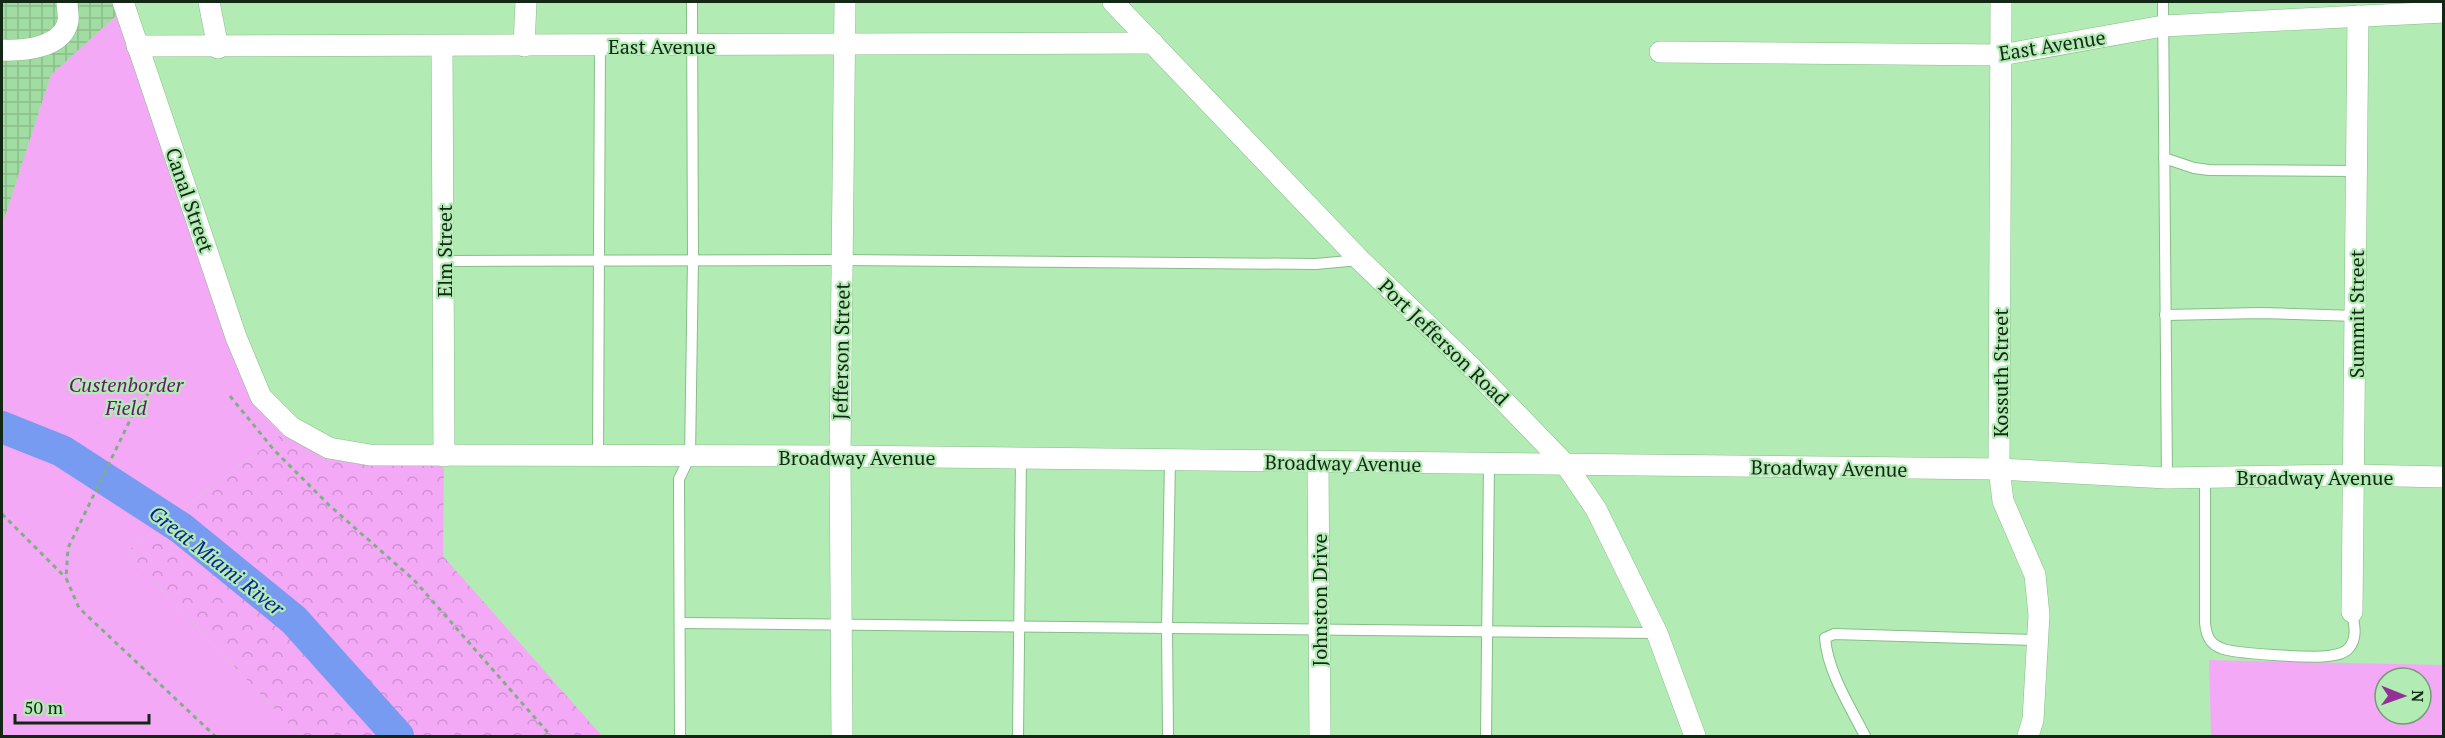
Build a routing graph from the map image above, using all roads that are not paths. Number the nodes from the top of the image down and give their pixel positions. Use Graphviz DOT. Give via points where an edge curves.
graph roads {
  1 [pos="67,2"];
  2 [pos="123,2"];
  3 [pos="209,2"];
  4 [pos="526,2"];
  5 [pos="692,2"];
  6 [pos="845,2"];
  7 [pos="1113,2"];
  8 [pos="2001,2"];
  9 [pos="2163,2"];
  10 [pos="2444,12"];
  11 [pos="2358,16"];
  12 [pos="2163,26"];
  13 [pos="1153,43"];
  14 [pos="845,45"];
  15 [pos="137,46"];
  16 [pos="442,46"];
  17 [pos="524,46"];
  18 [pos="600,46"];
  19 [pos="693,46"];
  20 [pos="219,48"];
  21 [pos="2,50"];
  22 [pos="1660,52"];
  23 [pos="2001,55"];
  24 [pos="2164,158"];
  25 [pos="2357,171"];
  26 [pos="598,260"];
  27 [pos="693,260"];
  28 [pos="842,260"];
  29 [pos="1360,260"];
  30 [pos="444,261"];
  31 [pos="2165,315"];
  32 [pos="2356,316"];
  33 [pos="261,398"];
  34 [pos="444,456"];
  35 [pos="598,456"];
  36 [pos="690,456"];
  37 [pos="840,456"];
  38 [pos="1021,459"];
  39 [pos="1170,460"];
  40 [pos="1318,463"];
  41 [pos="1489,464"];
  42 [pos="1566,465"];
  43 [pos="1999,469"];
  44 [pos="2355,475"];
  45 [pos="2444,477"];
  46 [pos="2167,478"];
  47 [pos="2205,478"];
  48 [pos="2352,612"];
  49 [pos="680,623"];
  50 [pos="841,624"];
  51 [pos="1019,627"];
  52 [pos="1167,628"];
  53 [pos="1319,629"];
  54 [pos="1487,631"];
  55 [pos="1657,633"];
  56 [pos="2037,639"];
  57 [pos="680,736"];
  58 [pos="842,736"];
  59 [pos="1018,736"];
  60 [pos="1168,736"];
  61 [pos="1320,736"];
  62 [pos="1486,736"];
  63 [pos="1695,736"];
  64 [pos="1865,736"];
  65 [pos="2028,736"];
  1 -- 21 [label="street" via="68,23 56,40 22,51"];
  2 -- 15 [label="street, Canal Street"];
  3 -- 20 [label="street"];
  4 -- 17 [label="street"];
  5 -- 19 [label="lane"];
  6 -- 14 [label="street, Jefferson Street"];
  7 -- 13 [label="street, Port Jefferson Road"];
  8 -- 23 [label="street, Kossuth Street"];
  9 -- 12 [label="lane"];
  10 -- 11 [label="street, East Avenue"];
  11 -- 12 [label="street, East Avenue"];
  11 -- 25 [label="street, Summit Street"];
  12 -- 23 [label="street, East Avenue"];
  12 -- 24 [label="lane"];
  13 -- 14 [label="street, East Avenue"];
  13 -- 29 [label="street, Port Jefferson Road"];
  14 -- 19 [label="street, East Avenue"];
  14 -- 28 [label="street, Jefferson Street"];
  15 -- 20 [label="street, East Avenue"];
  15 -- 33 [label="street, Canal Street" via="236,337"];
  16 -- 17 [label="street, East Avenue"];
  16 -- 20 [label="street, East Avenue"];
  16 -- 30 [label="street, Elm Street"];
  17 -- 18 [label="street, East Avenue"];
  18 -- 19 [label="street, East Avenue"];
  18 -- 26 [label="lane"];
  19 -- 27 [label="lane"];
  22 -- 23 [label="street, East Avenue"];
  23 -- 43 [label="street, Kossuth Street"];
  24 -- 25 [label="lane" via="2209,170"];
  24 -- 31 [label="lane"];
  25 -- 32 [label="street, Summit Street"];
  26 -- 27 [label="lane"];
  26 -- 30 [label="lane"];
  26 -- 35 [label="lane"];
  27 -- 28 [label="lane"];
  27 -- 36 [label="lane"];
  28 -- 29 [label="lane" via="1316,264"];
  28 -- 37 [label="street, Jefferson Street"];
  29 -- 42 [label="street, Port Jefferson Road"];
  30 -- 34 [label="street, Elm Street"];
  31 -- 32 [label="lane"];
  31 -- 46 [label="lane"];
  32 -- 44 [label="street, Summit Street"];
  33 -- 34 [label="street, Broadway Avenue" via="291,427 329,448 370,456"];
  34 -- 35 [label="street, Broadway Avenue"];
  35 -- 36 [label="street, Broadway Avenue"];
  36 -- 37 [label="street, Broadway Avenue"];
  36 -- 49 [label="lane" via="679,479"];
  37 -- 38 [label="street, Broadway Avenue"];
  37 -- 50 [label="street, Jefferson Street"];
  38 -- 39 [label="street, Broadway Avenue"];
  38 -- 51 [label="lane"];
  39 -- 40 [label="street, Broadway Avenue"];
  39 -- 52 [label="lane"];
  40 -- 41 [label="street, Broadway Avenue"];
  40 -- 53 [label="street, Johnston Drive"];
  41 -- 42 [label="street, Broadway Avenue"];
  41 -- 54 [label="lane"];
  42 -- 43 [label="street, Broadway Avenue"];
  42 -- 55 [label="street, Port Jefferson Road" via="1596,509"];
  43 -- 46 [label="street, Broadway Avenue"];
  43 -- 56 [label="street, Kossuth Street" via="2013,529 2035,575"];
  44 -- 45 [label="street, Broadway Avenue"];
  44 -- 47 [label="street, Broadway Avenue"];
  44 -- 48 [label="street, Summit Street"];
  46 -- 47 [label="street, Broadway Avenue"];
  47 -- 48 [label="lane" via="2205,622 2211,642 2221,649 2242,652 2326,656 2343,653 2355,637"];
  49 -- 50 [label="lane"];
  49 -- 57 [label="lane"];
  50 -- 51 [label="lane"];
  50 -- 58 [label="street, Jefferson Street"];
  51 -- 52 [label="lane"];
  51 -- 59 [label="lane"];
  52 -- 53 [label="lane"];
  52 -- 60 [label="lane"];
  53 -- 54 [label="lane"];
  53 -- 61 [label="street, Johnston Drive"];
  54 -- 55 [label="lane"];
  54 -- 62 [label="lane"];
  55 -- 63 [label="street, Port Jefferson Road"];
  56 -- 64 [label="lane" via="1834,634 1825,638 1838,682"];
  56 -- 65 [label="street, Kossuth Street" via="2033,720"];
}
